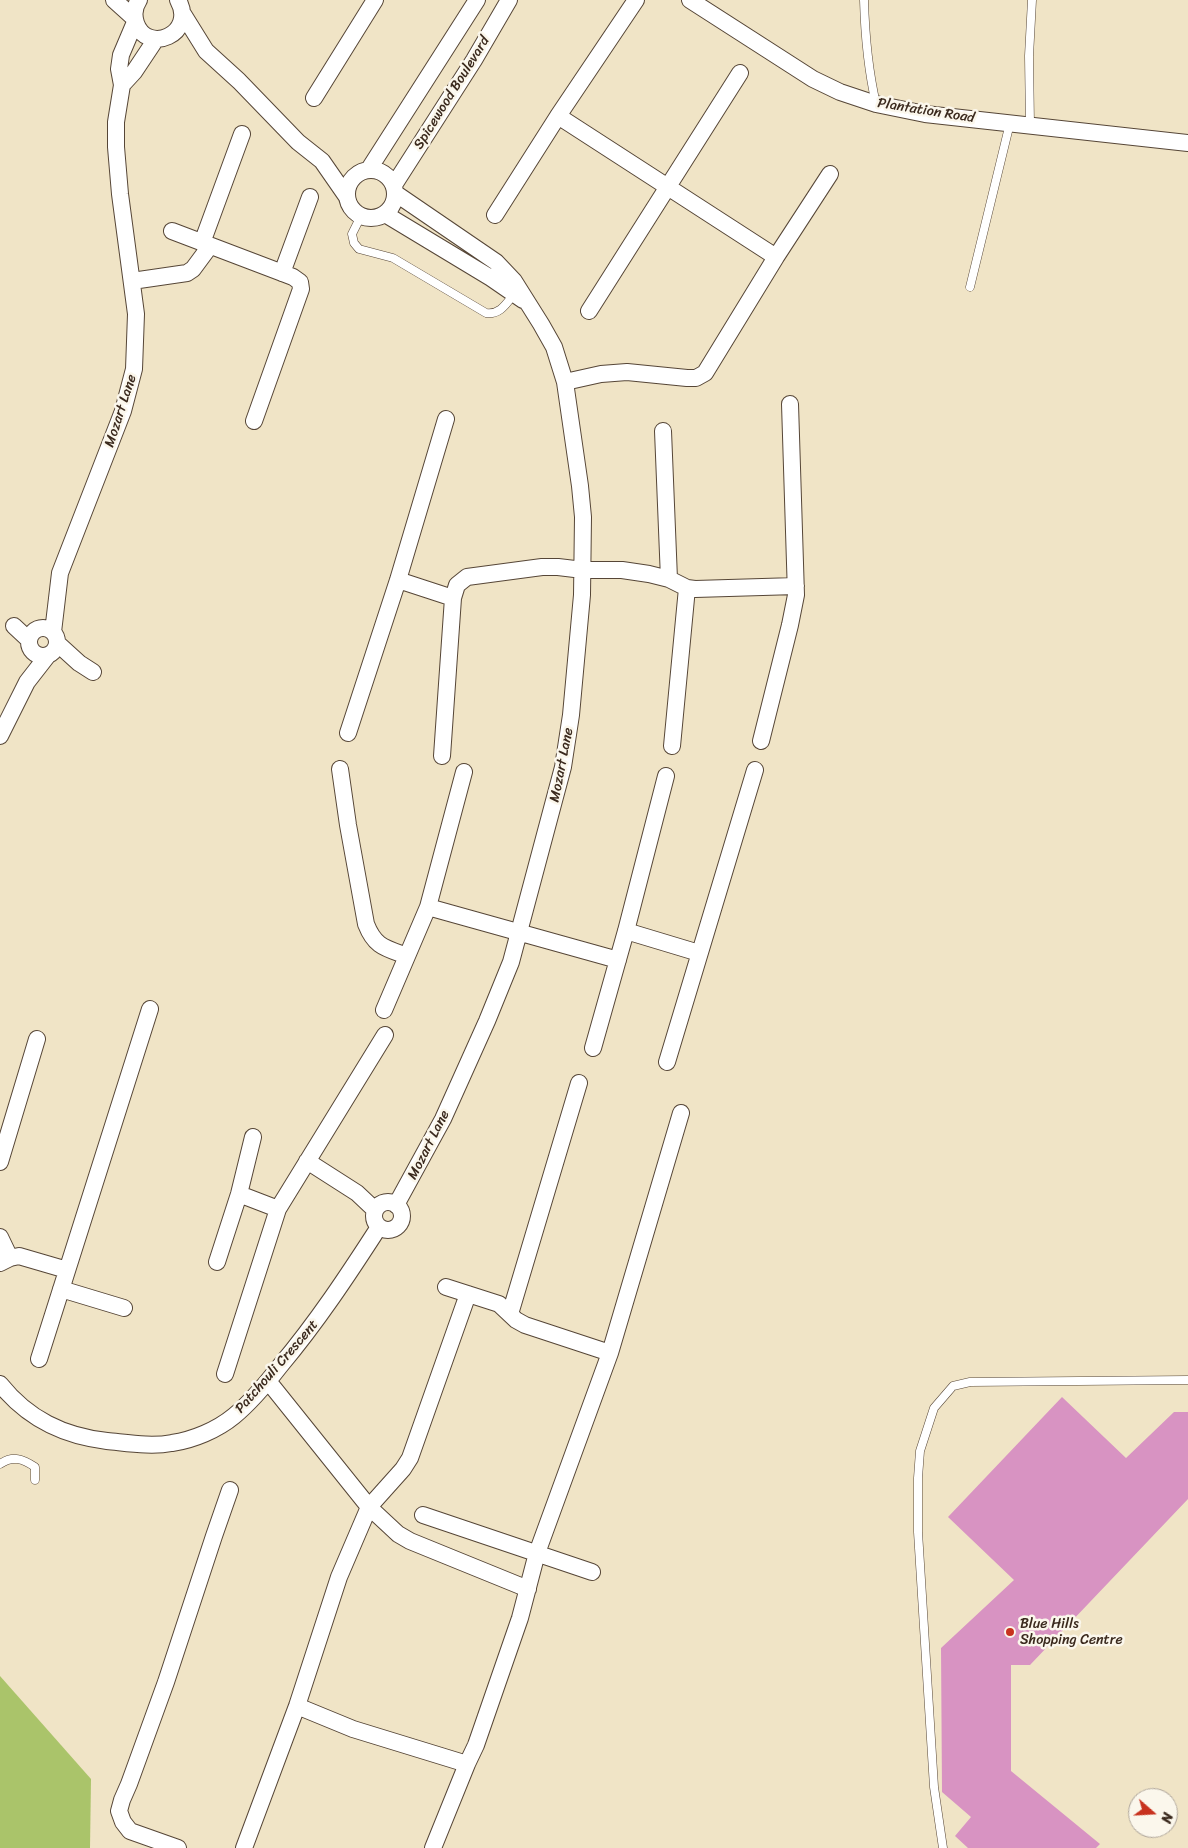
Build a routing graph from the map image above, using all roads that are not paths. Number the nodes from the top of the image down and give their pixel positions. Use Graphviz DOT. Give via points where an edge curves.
graph roads {
  1 [pos="114,0"];
  2 [pos="139,0"];
  3 [pos="375,0"];
  4 [pos="477,0"];
  5 [pos="509,0"];
  6 [pos="636,0"];
  7 [pos="864,0"];
  8 [pos="1032,0"];
  9 [pos="695,1"];
  10 [pos="181,5"];
  11 [pos="135,20"];
  12 [pos="160,38"];
  13 [pos="206,51"];
  14 [pos="740,73"];
  15 [pos="122,85"];
  16 [pos="314,98"];
  17 [pos="876,104"];
  18 [pos="558,116"];
  19 [pos="1010,123"];
  20 [pos="1030,125"];
  21 [pos="242,134"];
  22 [pos="1188,143"];
  23 [pos="322,162"];
  24 [pos="365,170"];
  25 [pos="830,174"];
  26 [pos="667,186"];
  27 [pos="395,189"];
  28 [pos="310,197"];
  29 [pos="347,197"];
  30 [pos="385,214"];
  31 [pos="495,215"];
  32 [pos="361,216"];
  33 [pos="172,232"];
  34 [pos="206,244"];
  35 [pos="776,257"];
  36 [pos="282,273"];
  37 [pos="132,280"];
  38 [pos="970,287"];
  39 [pos="521,298"];
  40 [pos="589,311"];
  41 [pos="565,382"];
  42 [pos="790,404"];
  43 [pos="446,418"];
  44 [pos="254,421"];
  45 [pos="663,432"];
  46 [pos="583,570"];
  47 [pos="669,579"];
  48 [pos="398,580"];
  49 [pos="796,586"];
  50 [pos="687,588"];
  51 [pos="453,598"];
  52 [pos="15,626"];
  53 [pos="43,641"];
  54 [pos="86,667"];
  55 [pos="348,733"];
  56 [pos="0,736"];
  57 [pos="761,741"];
  58 [pos="672,746"];
  59 [pos="442,756"];
  60 [pos="340,768"];
  61 [pos="755,770"];
  62 [pos="464,772"];
  63 [pos="666,776"];
  64 [pos="428,907"];
  65 [pos="626,931"];
  66 [pos="520,933"];
  67 [pos="699,953"];
  68 [pos="407,956"];
  69 [pos="618,960"];
  70 [pos="150,1009"];
  71 [pos="384,1010"];
  72 [pos="384,1035"];
  73 [pos="37,1039"];
  74 [pos="593,1048"];
  75 [pos="667,1062"];
  76 [pos="580,1083"];
  77 [pos="681,1113"];
  78 [pos="254,1137"];
  79 [pos="306,1161"];
  80 [pos="0,1162"];
  81 [pos="239,1194"];
  82 [pos="396,1205"];
  83 [pos="278,1209"];
  84 [pos="375,1210"];
  85 [pos="379,1227"];
  86 [pos="0,1237"];
  87 [pos="5,1260"];
  88 [pos="217,1262"];
  89 [pos="67,1270"];
  90 [pos="446,1286"];
  91 [pos="61,1289"];
  92 [pos="468,1294"];
  93 [pos="124,1308"];
  94 [pos="510,1314"];
  95 [pos="610,1353"];
  96 [pos="39,1359"];
  97 [pos="225,1374"];
  98 [pos="1188,1380"];
  99 [pos="268,1381"];
  100 [pos="0,1384"];
  101 [pos="0,1464"];
  102 [pos="35,1480"];
  103 [pos="230,1490"];
  104 [pos="369,1507"];
  105 [pos="423,1515"];
  106 [pos="537,1553"];
  107 [pos="592,1572"];
  108 [pos="528,1589"];
  109 [pos="297,1706"];
  110 [pos="467,1764"];
  111 [pos="146,1843"];
  112 [pos="178,1848"];
  113 [pos="244,1848"];
  114 [pos="433,1848"];
  115 [pos="943,1848"];
  1 -- 11 [label="street"];
  2 -- 11 [label="street" via="134,10"];
  3 -- 16 [label="street"];
  4 -- 24 [label="street, Spicewood Boulevard"];
  5 -- 27 [label="street, Spicewood Boulevard"];
  6 -- 18 [label="street"];
  7 -- 17 [label="lane" via="866,51"];
  8 -- 20 [label="lane"];
  9 -- 17 [label="street, Plantation Road" via="813,79"];
  10 -- 12 [label="street" via="182,22 178,29"];
  10 -- 13 [label="street"];
  11 -- 12 [label="street" via="148,37"];
  11 -- 15 [label="street" via="119,69"];
  12 -- 13 [label="street"];
  12 -- 15 [label="street"];
  13 -- 23 [label="street"];
  14 -- 26 [label="street"];
  15 -- 37 [label="street, Mozart Lane" via="116,122 116,156"];
  17 -- 19 [label="street, Plantation Road" via="925,114"];
  18 -- 26 [label="street"];
  18 -- 31 [label="street"];
  19 -- 20 [label="street, Plantation Road"];
  19 -- 38 [label="lane"];
  20 -- 22 [label="street, Plantation Road"];
  21 -- 34 [label="street"];
  23 -- 24 [label="street"];
  23 -- 29 [label="street"];
  24 -- 27 [label="street" via="384,173"];
  24 -- 29 [label="street" via="350,182"];
  25 -- 35 [label="street"];
  26 -- 35 [label="street"];
  26 -- 40 [label="street"];
  27 -- 30 [label="street" via="394,201"];
  27 -- 39 [label="street, Mozart Lane" via="496,262 514,281"];
  28 -- 36 [label="street"];
  29 -- 32 [label="street" via="349,205"];
  30 -- 32 [label="street" via="369,218"];
  30 -- 39 [label="street, Mozart Lane"];
  32 -- 39 [label="lane" via="352,234 360,250 393,258 486,313 500,311"];
  33 -- 34 [label="street"];
  34 -- 36 [label="street"];
  34 -- 37 [label="street" via="187,273"];
  35 -- 41 [label="street" via="711,366 701,376 687,378 627,372"];
  36 -- 44 [label="street" via="300,282 301,289"];
  37 -- 53 [label="street, Mozart Lane" via="137,327 132,379 118,424 60,573 56,610"];
  39 -- 41 [label="street, Mozart Lane" via="554,346"];
  41 -- 46 [label="street, Mozart Lane" via="582,501"];
  42 -- 49 [label="street"];
  43 -- 48 [label="street"];
  45 -- 47 [label="street"];
  46 -- 47 [label="street" via="631,571"];
  46 -- 51 [label="street" via="542,567 471,576 461,581"];
  46 -- 66 [label="street, Mozart Lane" via="571,715 563,767"];
  47 -- 50 [label="street"];
  48 -- 51 [label="street"];
  48 -- 55 [label="street"];
  49 -- 50 [label="street"];
  49 -- 57 [label="street" via="790,625"];
  50 -- 58 [label="street"];
  51 -- 59 [label="street"];
  52 -- 53 [label="street"];
  53 -- 54 [label="street"];
  53 -- 56 [label="street"];
  60 -- 68 [label="street" via="366,924 375,941"];
  61 -- 67 [label="street"];
  62 -- 64 [label="street"];
  63 -- 65 [label="street"];
  64 -- 66 [label="street"];
  64 -- 68 [label="street"];
  65 -- 67 [label="street"];
  65 -- 69 [label="street"];
  66 -- 69 [label="street"];
  66 -- 82 [label="street, Mozart Lane" via="504,982 451,1101"];
  67 -- 75 [label="street"];
  68 -- 71 [label="street"];
  69 -- 74 [label="street"];
  70 -- 89 [label="street"];
  72 -- 79 [label="street"];
  73 -- 80 [label="street"];
  76 -- 94 [label="street"];
  77 -- 95 [label="street"];
  78 -- 81 [label="street"];
  79 -- 83 [label="street"];
  79 -- 84 [label="street" via="357,1193"];
  81 -- 83 [label="street"];
  81 -- 88 [label="street"];
  82 -- 84 [label="street" via="386,1202"];
  82 -- 85 [label="street" via="402,1214 400,1223 392,1229"];
  83 -- 97 [label="street"];
  84 -- 85 [label="street" via="374,1219"];
  85 -- 99 [label="street, Patchouli Crescent" via="310,1331"];
  86 -- 87 [label="street"];
  87 -- 89 [label="street" via="19,1256"];
  89 -- 91 [label="street"];
  90 -- 92 [label="street"];
  91 -- 93 [label="street"];
  91 -- 96 [label="street"];
  92 -- 94 [label="street" via="495,1302"];
  92 -- 104 [label="street" via="410,1458"];
  94 -- 95 [label="street" via="525,1325"];
  95 -- 106 [label="street"];
  98 -- 115 [label="lane" via="970,1382 953,1386 934,1408 920,1451 918,1532 934,1787"];
  99 -- 100 [label="street, Patchouli Crescent" via="240,1411 221,1425 188,1439 151,1444 90,1439 62,1431 19,1405"];
  99 -- 104 [label="street"];
  101 -- 102 [label="lane" via="7,1459 23,1459 35,1467"];
  103 -- 111 [label="street" via="119,1811 130,1831"];
  104 -- 108 [label="street" via="410,1541"];
  104 -- 109 [label="street" via="339,1577"];
  105 -- 106 [label="street"];
  106 -- 107 [label="street"];
  106 -- 108 [label="street"];
  108 -- 110 [label="street"];
  109 -- 110 [label="street" via="353,1729"];
  109 -- 113 [label="street"];
  110 -- 114 [label="street"];
  111 -- 112 [label="street"];
}
